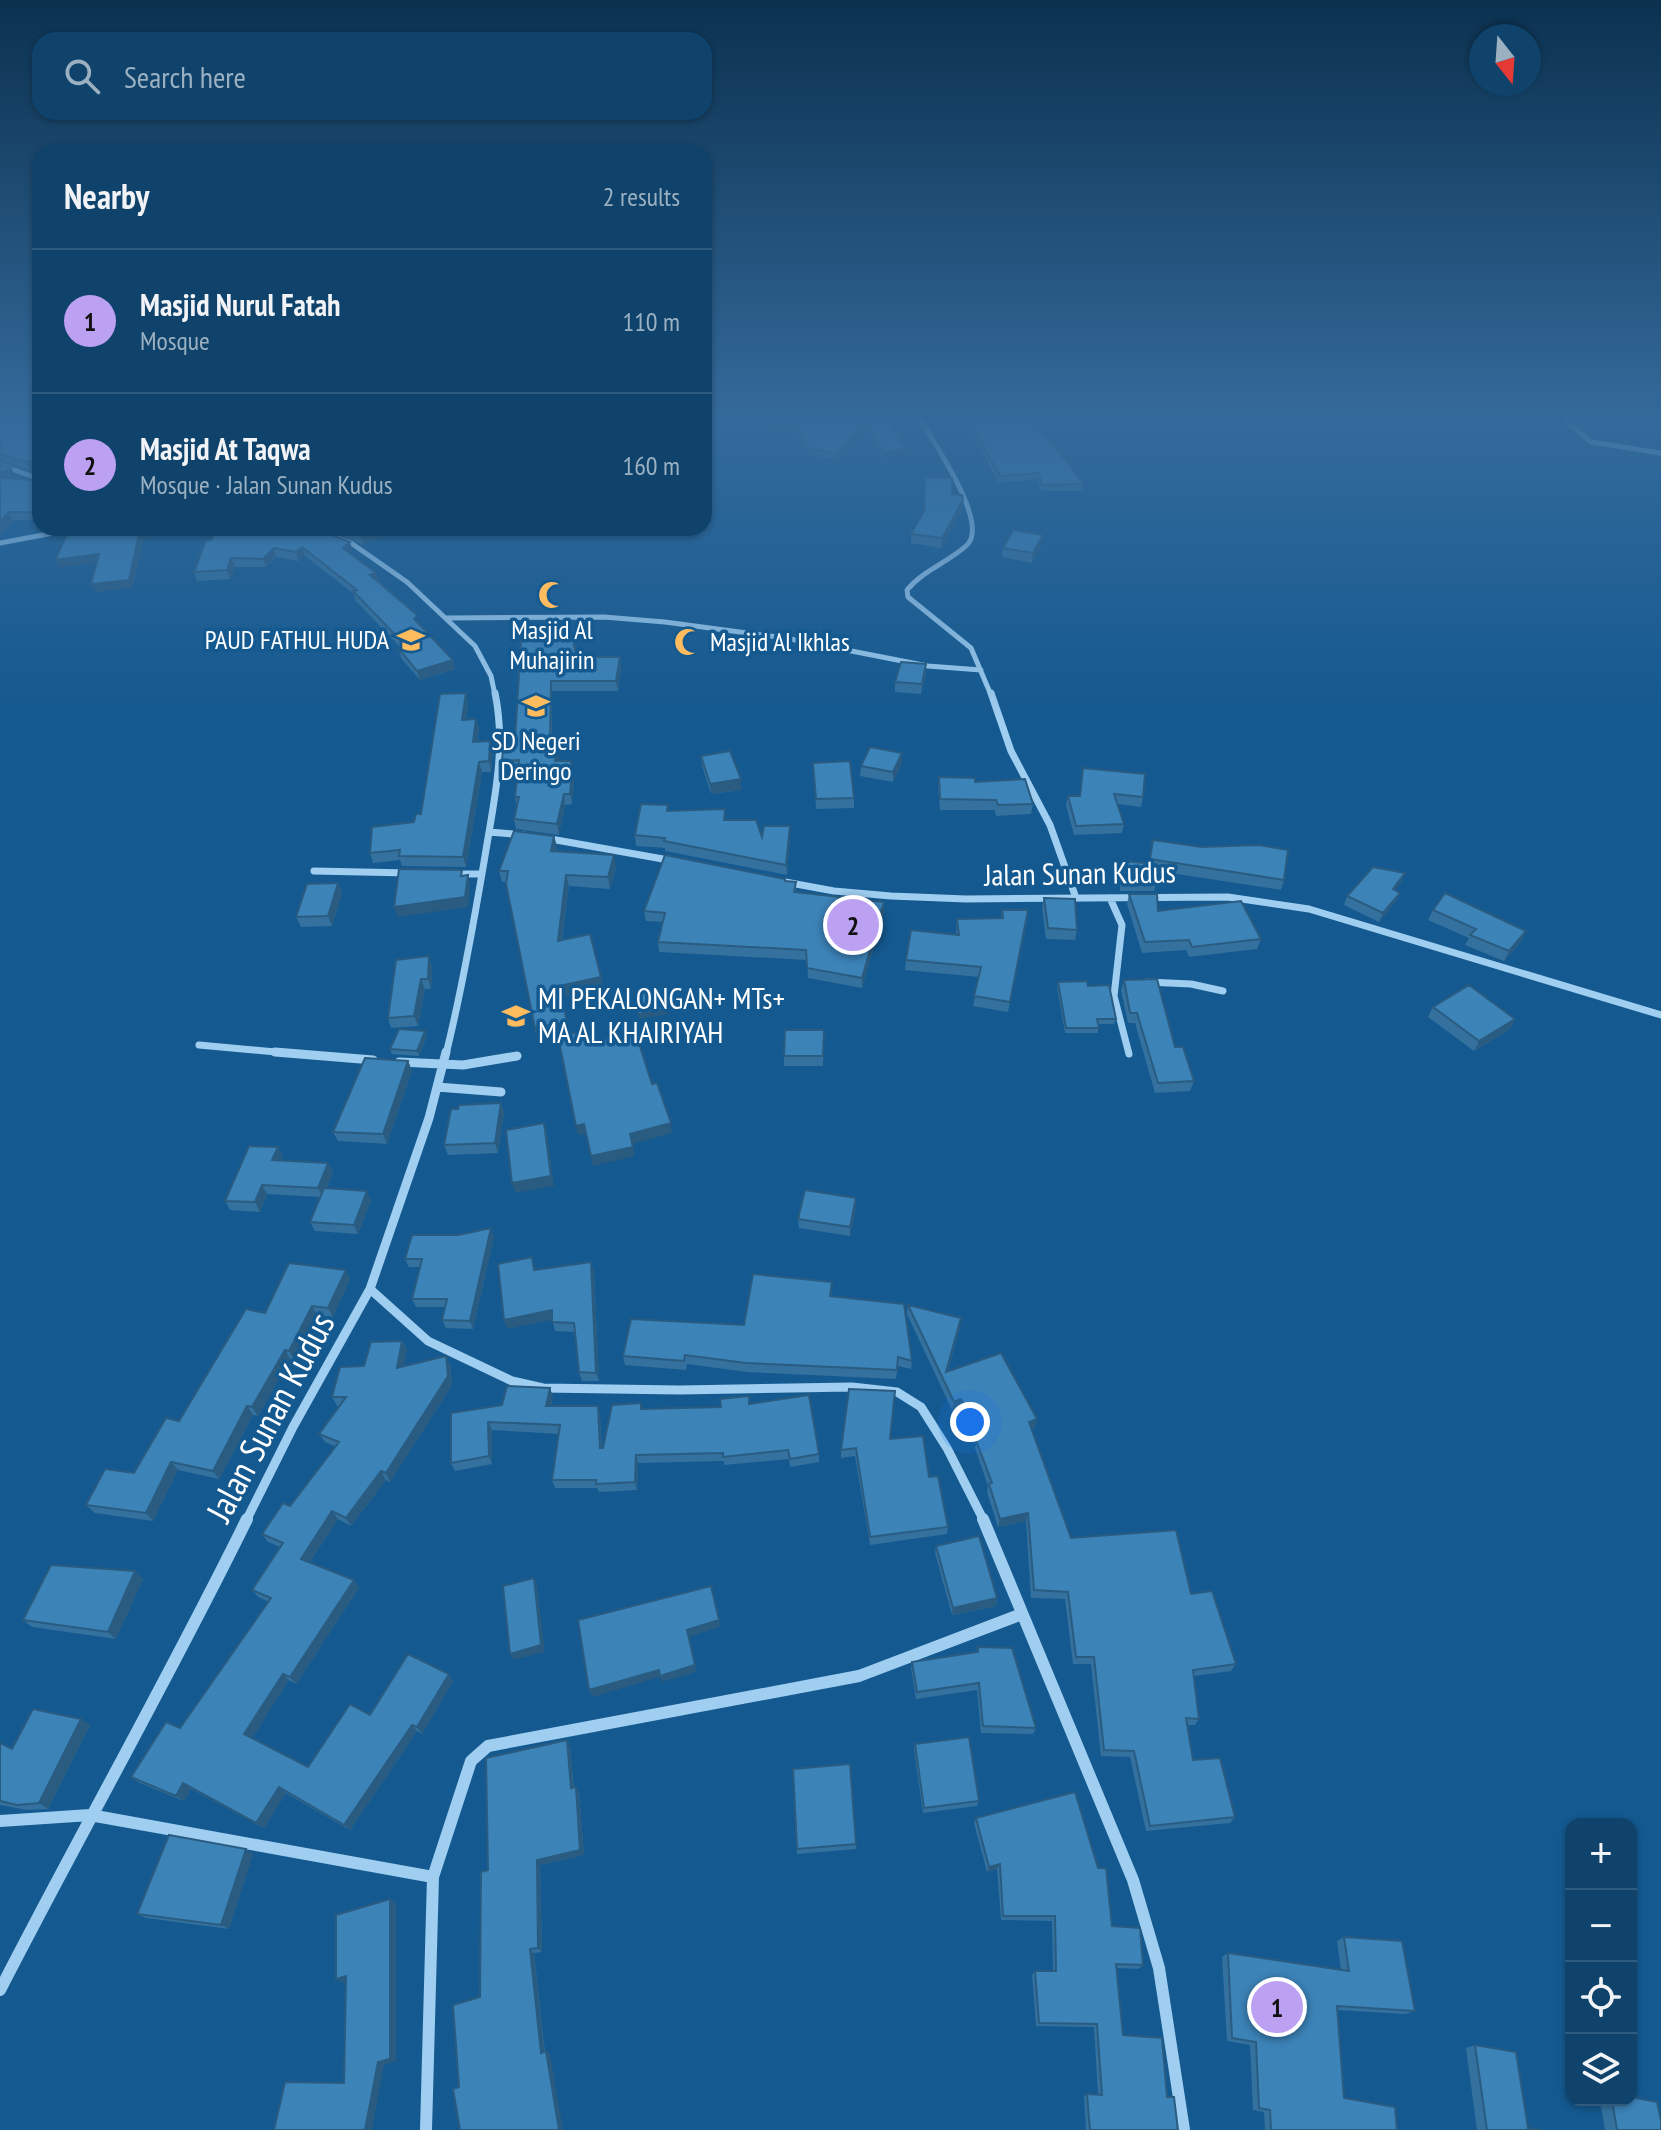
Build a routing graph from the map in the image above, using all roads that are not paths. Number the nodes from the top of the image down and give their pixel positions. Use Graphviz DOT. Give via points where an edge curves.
graph roads {
  1 [pos="973,519"];
  2 [pos="37,536"];
  3 [pos="335,536"];
  4 [pos="0,543"];
  5 [pos="445,618"];
  6 [pos="981,670"];
  7 [pos="489,832"];
  8 [pos="678,862"];
  9 [pos="314,871"];
  10 [pos="421,873"];
  11 [pos="452,874"];
  12 [pos="482,874"];
  13 [pos="772,880"];
  14 [pos="1076,898"];
  15 [pos="1110,898"];
  16 [pos="1115,981"];
  17 [pos="1128,982"];
  18 [pos="1142,982"];
  19 [pos="1223,991"];
  20 [pos="1661,1015"];
  21 [pos="199,1045"];
  22 [pos="1129,1054"];
  23 [pos="517,1056"];
  24 [pos="443,1066"];
  25 [pos="437,1087"];
  26 [pos="501,1092"];
  27 [pos="370,1289"];
  28 [pos="1022,1614"];
  29 [pos="90,1815"];
  30 [pos="0,1821"];
  31 [pos="433,1877"];
  32 [pos="0,1990"];
  33 [pos="426,2130"];
  34 [pos="1184,2130"];
  1 -- 6 [label="street" via="970,543 914,581 907,593 916,606 964,640"];
  2 -- 4 [label="street"];
  3 -- 5 [label="street, Jalan Sunan Kudus" via="407,582"];
  5 -- 6 [label="street" via="665,622 785,638 928,666"];
  5 -- 7 [label="street, Jalan Sunan Kudus" via="481,655 499,709 500,763"];
  6 -- 14 [label="street" via="1001,730 1050,825"];
  7 -- 8 [label="street" via="573,841"];
  7 -- 12 [label="street, Jalan Sunan Kudus"];
  9 -- 10 [label="street"];
  11 -- 12 [label="street"];
  12 -- 24 [label="street, Jalan Sunan Kudus"];
  13 -- 14 [label="street, Jalan Sunan Kudus" via="891,896"];
  14 -- 15 [label="street, Jalan Sunan Kudus"];
  15 -- 16 [label="street" via="1125,935"];
  15 -- 20 [label="street, Jalan Sunan Kudus" via="1228,897 1309,909"];
  16 -- 17 [label="street"];
  16 -- 22 [label="street" via="1119,1024"];
  18 -- 19 [label="street"];
  21 -- 24 [label="street"];
  23 -- 24 [label="street"];
  24 -- 25 [label="street, Jalan Sunan Kudus"];
  25 -- 26 [label="street"];
  25 -- 27 [label="street, Jalan Sunan Kudus"];
  27 -- 28 [label="street" via="428,1341 512,1381 543,1388 852,1387 909,1398 921,1407 947,1448 990,1533"];
  27 -- 29 [label="street, Jalan Sunan Kudus"];
  28 -- 31 [label="street" via="859,1676 488,1746 471,1761"];
  28 -- 34 [label="street" via="1147,1924 1171,2033"];
  29 -- 30 [label="street"];
  29 -- 31 [label="street"];
  29 -- 32 [label="street, Jalan Sunan Kudus"];
  31 -- 33 [label="street"];
}
